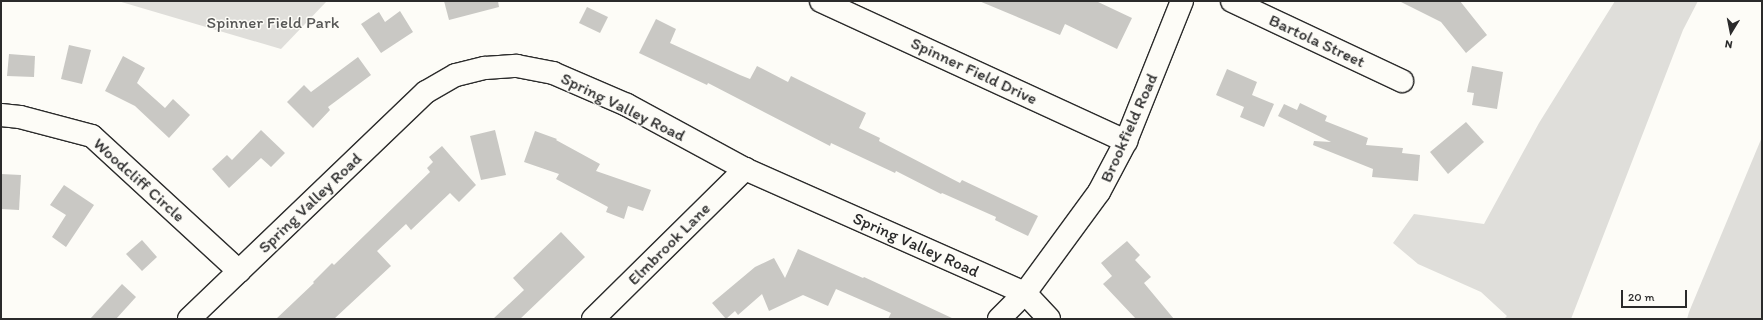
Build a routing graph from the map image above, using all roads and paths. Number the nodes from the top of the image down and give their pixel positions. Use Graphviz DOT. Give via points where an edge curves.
graph roads {
  1 [pos="821,1"];
  2 [pos="1182,1"];
  3 [pos="1232,1"];
  4 [pos="1402,81"];
  5 [pos="1,115"];
  6 [pos="1126,141"];
  7 [pos="745,169"];
  8 [pos="239,271"];
  9 [pos="1025,293"];
  10 [pos="189,319"];
  11 [pos="593,319"];
  12 [pos="999,319"];
  13 [pos="1049,319"];
  1 -- 6 [label="street, Spinner Field Drive"];
  2 -- 6 [label="street, Brookfield Road"];
  3 -- 4 [label="street, Bartola Street"];
  5 -- 8 [label="street, Woodcliff Circle" via="20,117 92,136"];
  6 -- 9 [label="street, Brookfield Road" via="1099,192"];
  7 -- 8 [label="street, Spring Valley Road" via="627,106 553,72 517,66 485,68 456,74 426,92"];
  7 -- 9 [label="street, Spring Valley Road"];
  7 -- 11 [label="street, Elmbrook Lane"];
  8 -- 10 [label="street, Spring Valley Road"];
  9 -- 12 [label="street, Brookfield Road"];
  9 -- 13 [label="street"];
}
